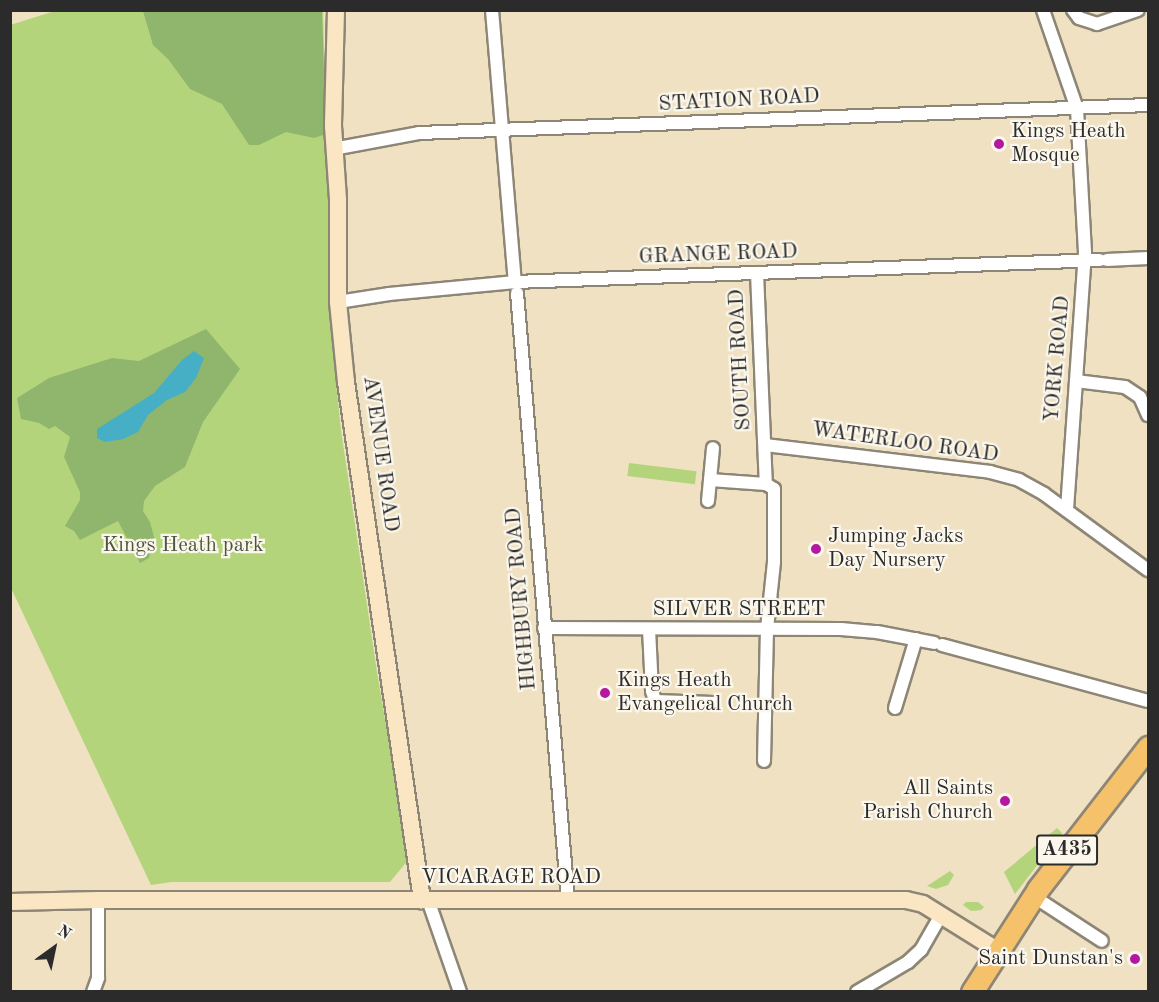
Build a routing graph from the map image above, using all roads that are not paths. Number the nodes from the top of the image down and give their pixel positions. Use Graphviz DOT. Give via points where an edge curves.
graph roads {
  1 [pos="336,10"];
  2 [pos="492,10"];
  3 [pos="1043,10"];
  4 [pos="1073,10"];
  5 [pos="1138,10"];
  6 [pos="1149,105"];
  7 [pos="1077,109"];
  8 [pos="503,130"];
  9 [pos="333,149"];
  10 [pos="1149,258"];
  11 [pos="1085,261"];
  12 [pos="756,273"];
  13 [pos="516,288"];
  14 [pos="338,302"];
  15 [pos="1076,381"];
  16 [pos="1149,416"];
  17 [pos="765,445"];
  18 [pos="713,448"];
  19 [pos="710,480"];
  20 [pos="766,484"];
  21 [pos="708,501"];
  22 [pos="1067,510"];
  23 [pos="1149,570"];
  24 [pos="543,628"];
  25 [pos="649,629"];
  26 [pos="766,629"];
  27 [pos="916,639"];
  28 [pos="1149,701"];
  29 [pos="713,703"];
  30 [pos="895,708"];
  31 [pos="1145,758"];
  32 [pos="764,761"];
  33 [pos="1033,896"];
  34 [pos="98,900"];
  35 [pos="425,900"];
  36 [pos="568,900"];
  37 [pos="10,903"];
  38 [pos="941,915"];
  39 [pos="1102,941"];
  40 [pos="997,950"];
  41 [pos="93,992"];
  42 [pos="460,992"];
  43 [pos="857,992"];
  44 [pos="972,992"];
  1 -- 9 [label="main road, AVENUE ROAD"];
  2 -- 8 [label="street, HIGHBURY ROAD"];
  3 -- 7 [label="street, YORK ROAD"];
  4 -- 5 [label="street" via="1079,18 1097,24"];
  6 -- 7 [label="street, STATION ROAD"];
  7 -- 8 [label="street, STATION ROAD"];
  7 -- 11 [label="street, YORK ROAD"];
  8 -- 9 [label="street, STATION ROAD" via="419,134"];
  8 -- 13 [label="street, HIGHBURY ROAD"];
  9 -- 14 [label="main road, AVENUE ROAD" via="338,200"];
  10 -- 11 [label="street, GRANGE ROAD"];
  11 -- 12 [label="street, GRANGE ROAD"];
  11 -- 15 [label="street, YORK ROAD"];
  12 -- 13 [label="street, GRANGE ROAD"];
  12 -- 17 [label="street, SOUTH ROAD"];
  13 -- 14 [label="street, GRANGE ROAD" via="389,294"];
  13 -- 24 [label="street, HIGHBURY ROAD"];
  14 -- 35 [label="main road, AVENUE ROAD" via="346,382"];
  15 -- 16 [label="street" via="1125,387 1140,397"];
  15 -- 22 [label="street, YORK ROAD"];
  17 -- 20 [label="street, SOUTH ROAD"];
  17 -- 22 [label="street, WATERLOO ROAD" via="990,472 1019,480"];
  18 -- 19 [label="street"];
  19 -- 20 [label="street"];
  19 -- 21 [label="street"];
  20 -- 26 [label="street, SOUTH ROAD" via="774,489 776,502"];
  22 -- 23 [label="street"];
  24 -- 25 [label="street, SILVER STREET"];
  24 -- 36 [label="street, HIGHBURY ROAD"];
  25 -- 26 [label="street, SILVER STREET"];
  25 -- 29 [label="street" via="655,701"];
  26 -- 27 [label="street, SILVER STREET" via="842,629"];
  26 -- 32 [label="street, SOUTH ROAD"];
  27 -- 28 [label="street, SILVER STREET"];
  27 -- 30 [label="street"];
  31 -- 33 [label="highway, A435"];
  33 -- 39 [label="street"];
  33 -- 40 [label="highway, A435"];
  34 -- 35 [label="main road, VICARAGE ROAD"];
  34 -- 37 [label="main road, VICARAGE ROAD"];
  34 -- 41 [label="street" via="98,978"];
  35 -- 36 [label="main road, VICARAGE ROAD"];
  35 -- 42 [label="street"];
  36 -- 38 [label="main road, VICARAGE ROAD" via="906,900 923,904"];
  38 -- 40 [label="main road, VICARAGE ROAD"];
  38 -- 43 [label="street" via="921,951"];
  40 -- 44 [label="highway, A435"];
}
